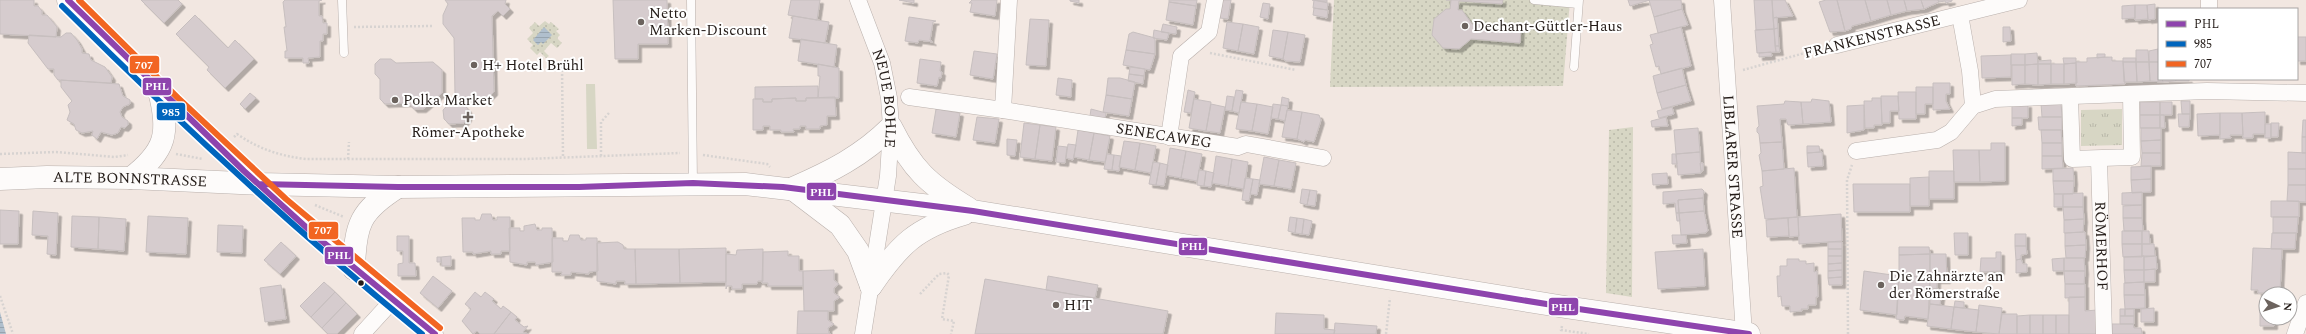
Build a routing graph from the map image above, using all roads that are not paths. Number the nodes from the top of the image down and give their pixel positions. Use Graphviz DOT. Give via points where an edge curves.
graph roads {
  1 [pos="68,0"];
  2 [pos="342,0"];
  3 [pos="691,0"];
  4 [pos="858,0"];
  5 [pos="1009,0"];
  6 [pos="1215,0"];
  7 [pos="1534,0"];
  8 [pos="1722,0"];
  9 [pos="2019,0"];
  10 [pos="1579,2"];
  11 [pos="1960,15"];
  12 [pos="1837,45"];
  13 [pos="344,53"];
  14 [pos="1574,67"];
  15 [pos="2207,85"];
  16 [pos="159,91"];
  17 [pos="2306,93"];
  18 [pos="2131,94"];
  19 [pos="909,97"];
  20 [pos="2070,97"];
  21 [pos="1973,106"];
  22 [pos="1003,110"];
  23 [pos="891,127"];
  24 [pos="1169,137"];
  25 [pos="1856,151"];
  26 [pos="1323,158"];
  27 [pos="2099,159"];
  28 [pos="131,178"];
  29 [pos="0,179"];
  30 [pos="259,184"];
  31 [pos="693,184"];
  32 [pos="398,187"];
  33 [pos="787,188"];
  34 [pos="884,200"];
  35 [pos="973,211"];
  36 [pos="354,269"];
  37 [pos="871,286"];
  38 [pos="393,300"];
  39 [pos="2306,303"];
  40 [pos="362,334"];
  41 [pos="435,334"];
  42 [pos="863,334"];
  43 [pos="1746,334"];
  44 [pos="2104,334"];
  45 [pos="2296,334"];
  1 -- 16 [label="main road"];
  2 -- 13 [label="lane"];
  3 -- 31 [label="lane"];
  4 -- 23 [label="street, NEUE BOHLE" via="882,63 889,98"];
  5 -- 22 [label="street"];
  6 -- 24 [label="street" via="1209,32 1182,56"];
  7 -- 10 [label="lane"];
  8 -- 43 [label="street, LIBLARER STRASSE"];
  9 -- 11 [label="street, FRANKENSTRASSE"];
  10 -- 14 [label="lane"];
  11 -- 12 [label="street, FRANKENSTRASSE"];
  11 -- 21 [label="street"];
  15 -- 17 [label="street"];
  15 -- 18 [label="street"];
  16 -- 28 [label="main road" via="165,115 164,134 149,164"];
  16 -- 30 [label="main road"];
  18 -- 20 [label="street"];
  18 -- 27 [label="street" via="2132,157"];
  19 -- 22 [label="street, NEUE BOHLE"];
  20 -- 21 [label="street" via="1995,99"];
  20 -- 27 [label="street" via="2072,159"];
  21 -- 25 [label="street" via="1951,132 1937,140"];
  22 -- 24 [label="street, SENECAWEG"];
  23 -- 33 [label="main road" via="874,144 848,162"];
  23 -- 34 [label="street, NEUE BOHLE"];
  23 -- 35 [label="main road" via="905,156 922,175"];
  24 -- 26 [label="street, SENECAWEG" via="1238,147 1246,144"];
  27 -- 44 [label="street, RÖMERHOF"];
  28 -- 29 [label="main road, ALTE BONNSTRASSE"];
  28 -- 30 [label="main road, ALTE BONNSTRASSE"];
  30 -- 32 [label="main road, ALTE BONNSTRASSE"];
  30 -- 36 [label="street"];
  31 -- 32 [label="main road, ALTE BONNSTRASSE"];
  31 -- 33 [label="main road, ALTE BONNSTRASSE" via="745,184"];
  32 -- 36 [label="main road" via="376,201 359,223 354,242"];
  33 -- 34 [label="main road, ALTE BONNSTRASSE"];
  33 -- 37 [label="main road" via="826,212 840,225 858,251"];
  34 -- 35 [label="main road, ALTE BONNSTRASSE"];
  34 -- 37 [label="street, NEUE BOHLE"];
  35 -- 37 [label="main road" via="938,221 908,240 891,256"];
  35 -- 43 [label="main road, ALTE BONNSTRASSE" via="1392,280"];
  36 -- 38 [label="street"];
  37 -- 42 [label="street, NEUE BOHLE"];
  38 -- 40 [label="street"];
  38 -- 41 [label="street"];
  39 -- 45 [label="street"];
}
